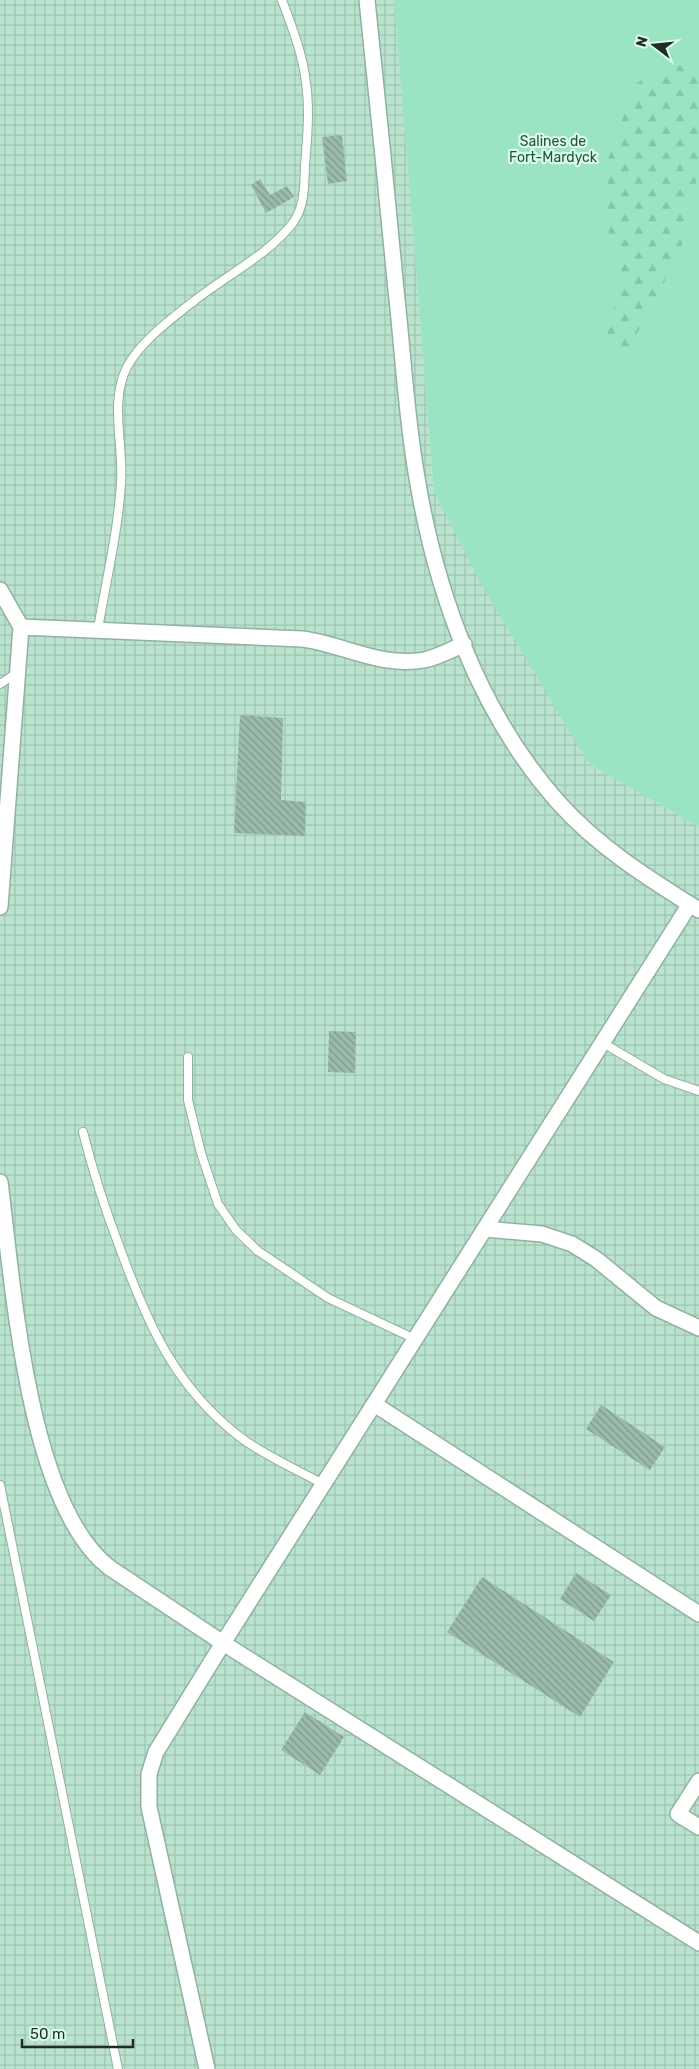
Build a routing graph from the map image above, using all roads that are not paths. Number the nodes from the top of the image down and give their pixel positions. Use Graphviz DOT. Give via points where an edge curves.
graph roads {
  1 [pos="282,0"];
  2 [pos="367,0"];
  3 [pos="0,590"];
  4 [pos="21,627"];
  5 [pos="98,629"];
  6 [pos="464,644"];
  7 [pos="17,673"];
  8 [pos="0,684"];
  9 [pos="0,906"];
  10 [pos="694,907"];
  11 [pos="603,1043"];
  12 [pos="188,1057"];
  13 [pos="699,1091"];
  14 [pos="83,1132"];
  15 [pos="0,1182"];
  16 [pos="485,1229"];
  17 [pos="699,1328"];
  18 [pos="415,1339"];
  19 [pos="374,1404"];
  20 [pos="323,1484"];
  21 [pos="0,1485"];
  22 [pos="699,1614"];
  23 [pos="223,1643"];
  24 [pos="699,1781"];
  25 [pos="699,1827"];
  26 [pos="699,1943"];
  27 [pos="118,2069"];
  28 [pos="207,2069"];
  1 -- 5 [label="lane" via="304,72 307,94 300,211 276,241 180,312 128,366 119,401 122,472 119,502"];
  2 -- 6 [label="street" via="413,454 435,560"];
  3 -- 4 [label="street"];
  4 -- 5 [label="street"];
  4 -- 7 [label="street"];
  5 -- 6 [label="street" via="302,639 366,656 402,661 425,660"];
  6 -- 10 [label="street" via="483,689 509,736 556,800 611,852"];
  7 -- 8 [label="lane"];
  7 -- 9 [label="street"];
  10 -- 11 [label="street"];
  11 -- 13 [label="lane" via="664,1079"];
  11 -- 16 [label="street"];
  12 -- 18 [label="lane" via="188,1100 201,1153 218,1204 232,1224 258,1251 328,1298"];
  14 -- 20 [label="lane" via="100,1194 136,1291 169,1360 200,1399 238,1435"];
  15 -- 23 [label="street" via="28,1380 48,1464 65,1510 84,1541 105,1564"];
  16 -- 17 [label="street" via="549,1235 572,1244 656,1308"];
  16 -- 18 [label="street"];
  18 -- 19 [label="street"];
  19 -- 20 [label="street"];
  19 -- 22 [label="street"];
  20 -- 23 [label="street"];
  21 -- 27 [label="lane"];
  23 -- 26 [label="street"];
  23 -- 28 [label="street" via="156,1752 148,1790"];
  24 -- 25 [label="street" via="678,1814"];
}
